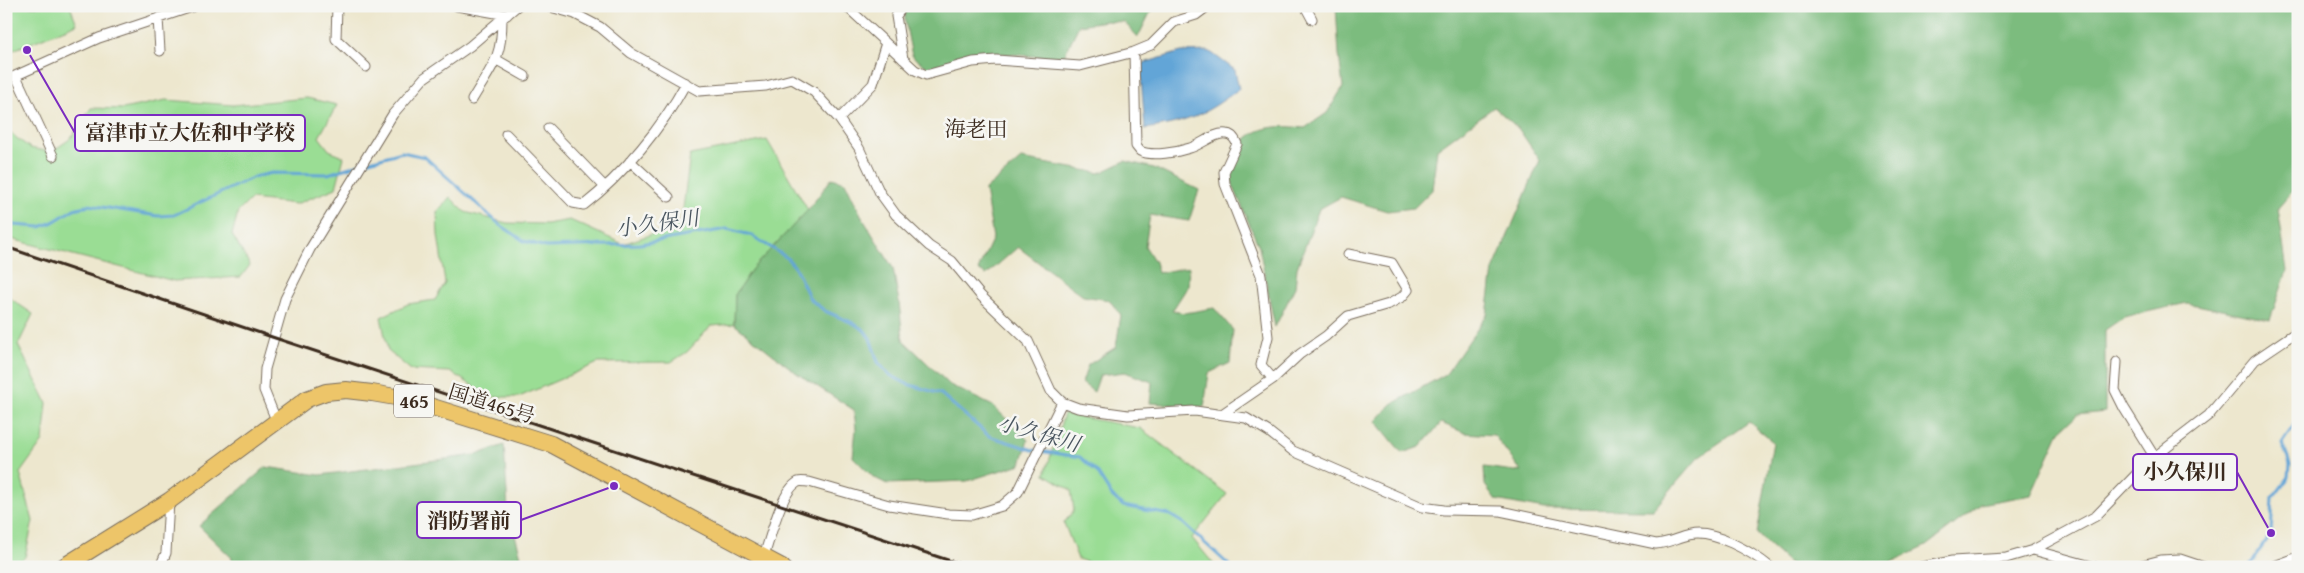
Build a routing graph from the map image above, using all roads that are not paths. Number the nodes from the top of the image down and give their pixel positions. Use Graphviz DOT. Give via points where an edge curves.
graph roads {
  1 [pos="195,6"];
  2 [pos="337,6"];
  3 [pos="457,6"];
  4 [pos="517,6"];
  5 [pos="547,6"];
  6 [pos="846,6"];
  7 [pos="1208,6"];
  8 [pos="1305,6"];
  9 [pos="900,9"];
  10 [pos="505,17"];
  11 [pos="158,18"];
  12 [pos="1312,19"];
  13 [pos="886,43"];
  14 [pos="160,51"];
  15 [pos="1134,52"];
  16 [pos="903,59"];
  17 [pos="497,60"];
  18 [pos="366,68"];
  19 [pos="16,76"];
  20 [pos="525,76"];
  21 [pos="6,80"];
  22 [pos="686,83"];
  23 [pos="472,100"];
  24 [pos="839,119"];
  25 [pos="548,128"];
  26 [pos="506,134"];
  27 [pos="53,156"];
  28 [pos="630,162"];
  29 [pos="604,186"];
  30 [pos="669,197"];
  31 [pos="1348,254"];
  32 [pos="2298,331"];
  33 [pos="2117,362"];
  34 [pos="1273,379"];
  35 [pos="1062,402"];
  36 [pos="1222,414"];
  37 [pos="276,420"];
  38 [pos="2154,456"];
  39 [pos="169,501"];
  40 [pos="2033,550"];
  41 [pos="764,556"];
  42 [pos="2298,557"];
  43 [pos="64,567"];
  44 [pos="160,567"];
  45 [pos="782,567"];
  46 [pos="1770,567"];
  47 [pos="1921,567"];
  48 [pos="2094,567"];
  49 [pos="2134,567"];
  50 [pos="2204,567"];
  51 [pos="2272,567"];
  1 -- 11 [label="street"];
  2 -- 18 [label="street" via="336,39"];
  3 -- 10 [label="street"];
  4 -- 10 [label="street"];
  5 -- 22 [label="street" via="575,14 600,27 631,53"];
  6 -- 13 [label="street"];
  7 -- 15 [label="street" via="1196,15 1174,22 1151,45"];
  8 -- 12 [label="street"];
  9 -- 16 [label="street" via="896,16"];
  10 -- 17 [label="street"];
  10 -- 37 [label="street" via="424,78 393,114 310,249 284,299 265,369 264,390"];
  11 -- 14 [label="street"];
  11 -- 19 [label="street" via="99,38"];
  13 -- 16 [label="street"];
  13 -- 24 [label="street" via="873,84"];
  15 -- 16 [label="street" via="1080,66 996,60 973,62 926,75"];
  15 -- 34 [label="street" via="1136,146 1140,151 1158,153 1190,148 1221,134 1228,134 1237,144 1224,172 1225,184 1261,275 1268,337 1261,365"];
  17 -- 20 [label="street"];
  17 -- 23 [label="street"];
  19 -- 21 [label="street"];
  19 -- 27 [label="street"];
  22 -- 24 [label="street" via="699,91 766,86 792,79 814,92"];
  22 -- 28 [label="street" via="671,112"];
  24 -- 35 [label="street" via="859,148 880,193 896,216 952,262 981,296 1028,341 1051,391"];
  25 -- 29 [label="street"];
  26 -- 29 [label="street" via="574,203 584,204"];
  28 -- 29 [label="street"];
  28 -- 30 [label="street"];
  31 -- 34 [label="street" via="1392,263 1408,290 1389,304 1348,316"];
  32 -- 38 [label="street" via="2255,360 2208,415"];
  33 -- 38 [label="street" via="2115,390"];
  34 -- 36 [label="street"];
  35 -- 36 [label="street" via="1078,408 1128,415 1195,411"];
  35 -- 41 [label="street" via="1018,492 1002,506 972,515 889,505 799,482 790,488 784,499"];
  36 -- 46 [label="street" via="1246,418 1293,451 1422,507 1500,511 1656,544 1701,534 1728,542"];
  37 -- 39 [label="highway, 国道465号 / 465"];
  37 -- 41 [label="highway, 国道465号 / 465" via="307,399 326,392 346,390 408,399 551,444"];
  38 -- 40 [label="street" via="2096,516"];
  39 -- 43 [label="highway, 国道465号 / 465"];
  39 -- 44 [label="street" via="166,553"];
  40 -- 47 [label="street" via="2006,558 1952,561"];
  40 -- 48 [label="street"];
  41 -- 45 [label="highway, 国道465号 / 465"];
  42 -- 51 [label="street"];
  49 -- 50 [label="street" via="2180,559"];
}
